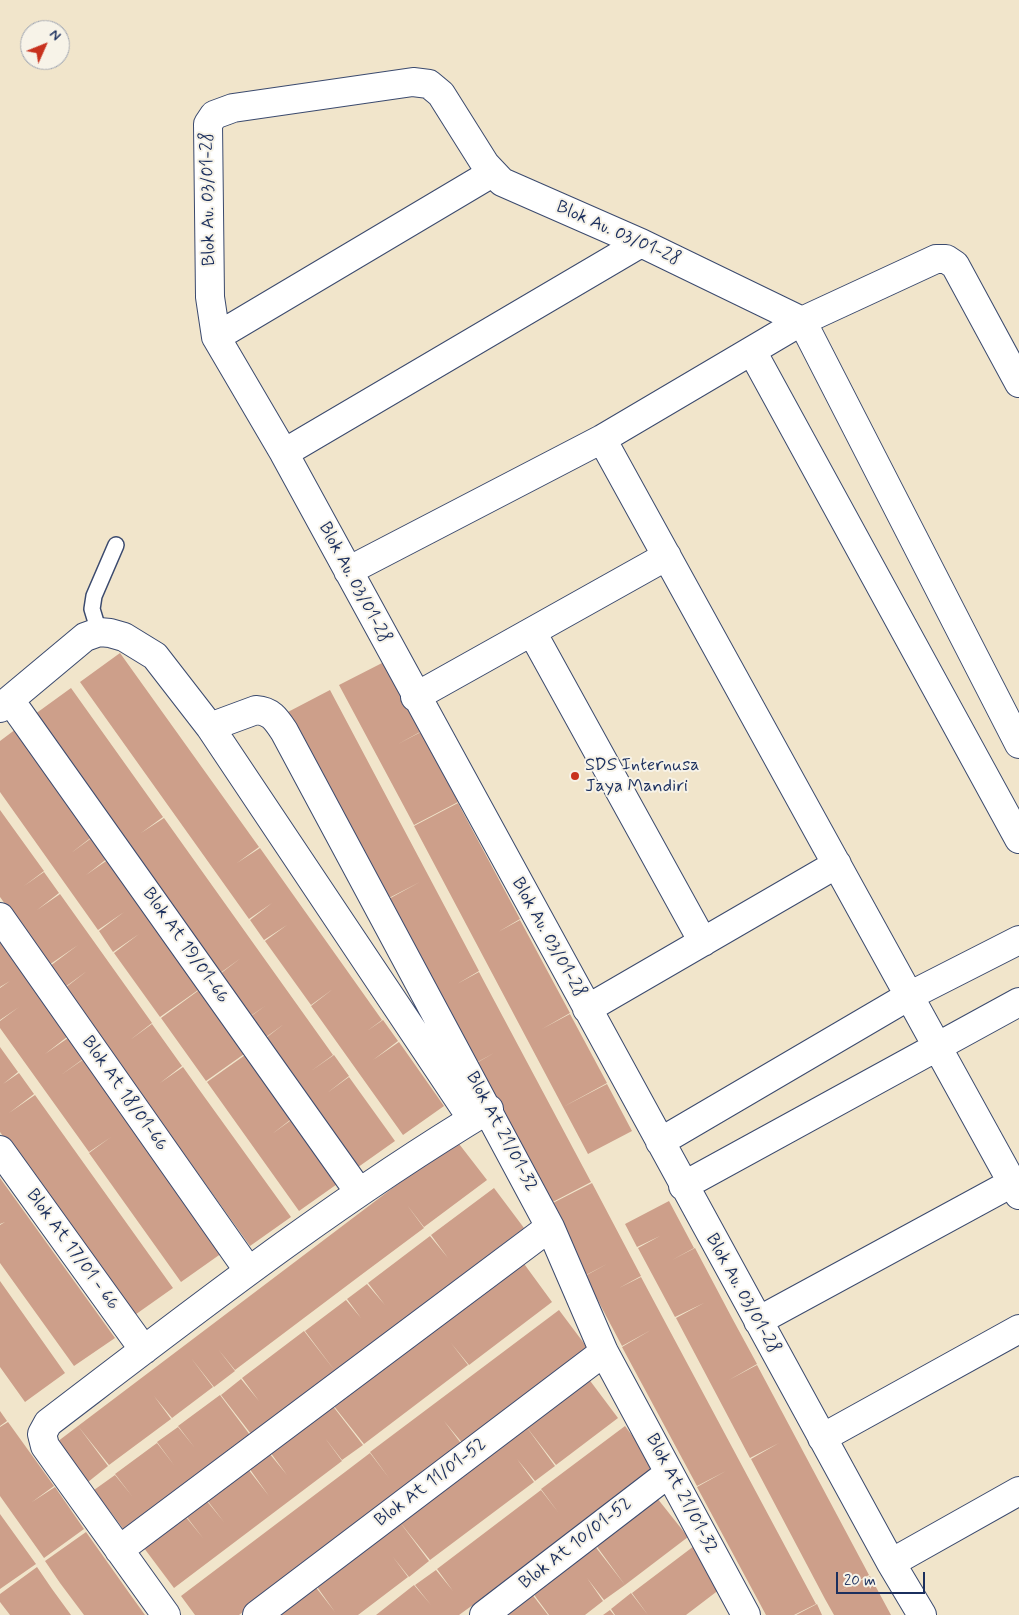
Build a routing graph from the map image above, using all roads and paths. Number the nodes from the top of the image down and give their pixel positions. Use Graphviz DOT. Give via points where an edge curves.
graph roads {
  1 [pos="492,173"];
  2 [pos="641,243"];
  3 [pos="802,321"];
  4 [pos="216,337"];
  5 [pos="752,351"];
  6 [pos="1019,383"];
  7 [pos="602,439"];
  8 [pos="284,454"];
  9 [pos="116,545"];
  10 [pos="667,556"];
  11 [pos="348,571"];
  12 [pos="99,632"];
  13 [pos="532,632"];
  14 [pos="415,697"];
  15 [pos="5,704"];
  16 [pos="210,727"];
  17 [pos="1019,744"];
  18 [pos="1019,839"];
  19 [pos="837,864"];
  20 [pos="0,917"];
  21 [pos="1019,940"];
  22 [pos="703,942"];
  23 [pos="909,996"];
  24 [pos="1019,1002"];
  25 [pos="587,1009"];
  26 [pos="937,1046"];
  27 [pos="480,1114"];
  28 [pos="660,1142"];
  29 [pos="0,1150"];
  30 [pos="683,1186"];
  31 [pos="1016,1189"];
  32 [pos="359,1192"];
  33 [pos="550,1227"];
  34 [pos="248,1270"];
  35 [pos="758,1321"];
  36 [pos="1019,1329"];
  37 [pos="144,1350"];
  38 [pos="604,1352"];
  39 [pos="822,1438"];
  40 [pos="669,1472"];
  41 [pos="1019,1491"];
  42 [pos="119,1550"];
  43 [pos="891,1563"];
  44 [pos="739,1612"];
  45 [pos="166,1615"];
  46 [pos="258,1615"];
  47 [pos="484,1615"];
  48 [pos="922,1615"];
  1 -- 2 [label="street, Blok Au. 03/01-28" via="514,187"];
  1 -- 4 [label="street"];
  1 -- 4 [label="street, Blok Au. 03/01-28" via="441,94 423,82 233,108 214,115 207,133 210,296"];
  2 -- 3 [label="street, Blok Au. 03/01-28"];
  2 -- 8 [label="street"];
  3 -- 5 [label="street"];
  3 -- 6 [label="street" via="936,259 946,259 955,266"];
  3 -- 17 [label="street"];
  4 -- 8 [label="street, Blok Au. 03/01-28"];
  5 -- 7 [label="street"];
  5 -- 18 [label="street"];
  7 -- 10 [label="street"];
  7 -- 11 [label="street"];
  8 -- 11 [label="street, Blok Au. 03/01-28"];
  9 -- 12 [label="lane" via="94,596 92,608"];
  10 -- 13 [label="street"];
  10 -- 19 [label="street"];
  11 -- 14 [label="street, Blok Au. 03/01-28"];
  12 -- 15 [label="street" via="85,637"];
  12 -- 16 [label="street" via="124,637 155,656"];
  13 -- 14 [label="street"];
  13 -- 22 [label="street"];
  14 -- 25 [label="street, Blok Au. 03/01-28"];
  15 -- 32 [label="street, Blok At 19/01-66"];
  16 -- 27 [label="street"];
  16 -- 27 [label="street, Blok At 21/01-32" via="256,710 270,713 276,719"];
  19 -- 22 [label="street"];
  19 -- 23 [label="street"];
  20 -- 34 [label="street, Blok At 18/01-66"];
  21 -- 23 [label="street"];
  22 -- 25 [label="street"];
  23 -- 26 [label="street"];
  23 -- 28 [label="street"];
  24 -- 26 [label="street"];
  25 -- 28 [label="street, Blok Au. 03/01-28"];
  26 -- 30 [label="street"];
  26 -- 31 [label="street"];
  27 -- 32 [label="street"];
  27 -- 33 [label="street, Blok At 21/01-32"];
  28 -- 30 [label="street, Blok Au. 03/01-28"];
  29 -- 37 [label="street, Blok At 17/01 - 66"];
  30 -- 35 [label="street, Blok Au. 03/01-28"];
  31 -- 35 [label="street"];
  32 -- 34 [label="street"];
  33 -- 38 [label="street, Blok At 21/01-32"];
  33 -- 42 [label="street"];
  34 -- 37 [label="street"];
  35 -- 39 [label="street, Blok Au. 03/01-28"];
  36 -- 39 [label="street"];
  37 -- 42 [label="street" via="48,1423 42,1434 44,1446"];
  38 -- 40 [label="street, Blok At 21/01-32"];
  38 -- 46 [label="street, Blok At 11/01-52"];
  39 -- 43 [label="street, Blok Au. 03/01-28"];
  40 -- 44 [label="street, Blok At 21/01-32"];
  40 -- 47 [label="street, Blok At 10/01-52"];
  41 -- 43 [label="street"];
  42 -- 45 [label="street"];
  43 -- 48 [label="street, Blok Au. 03/01-28"];
}
